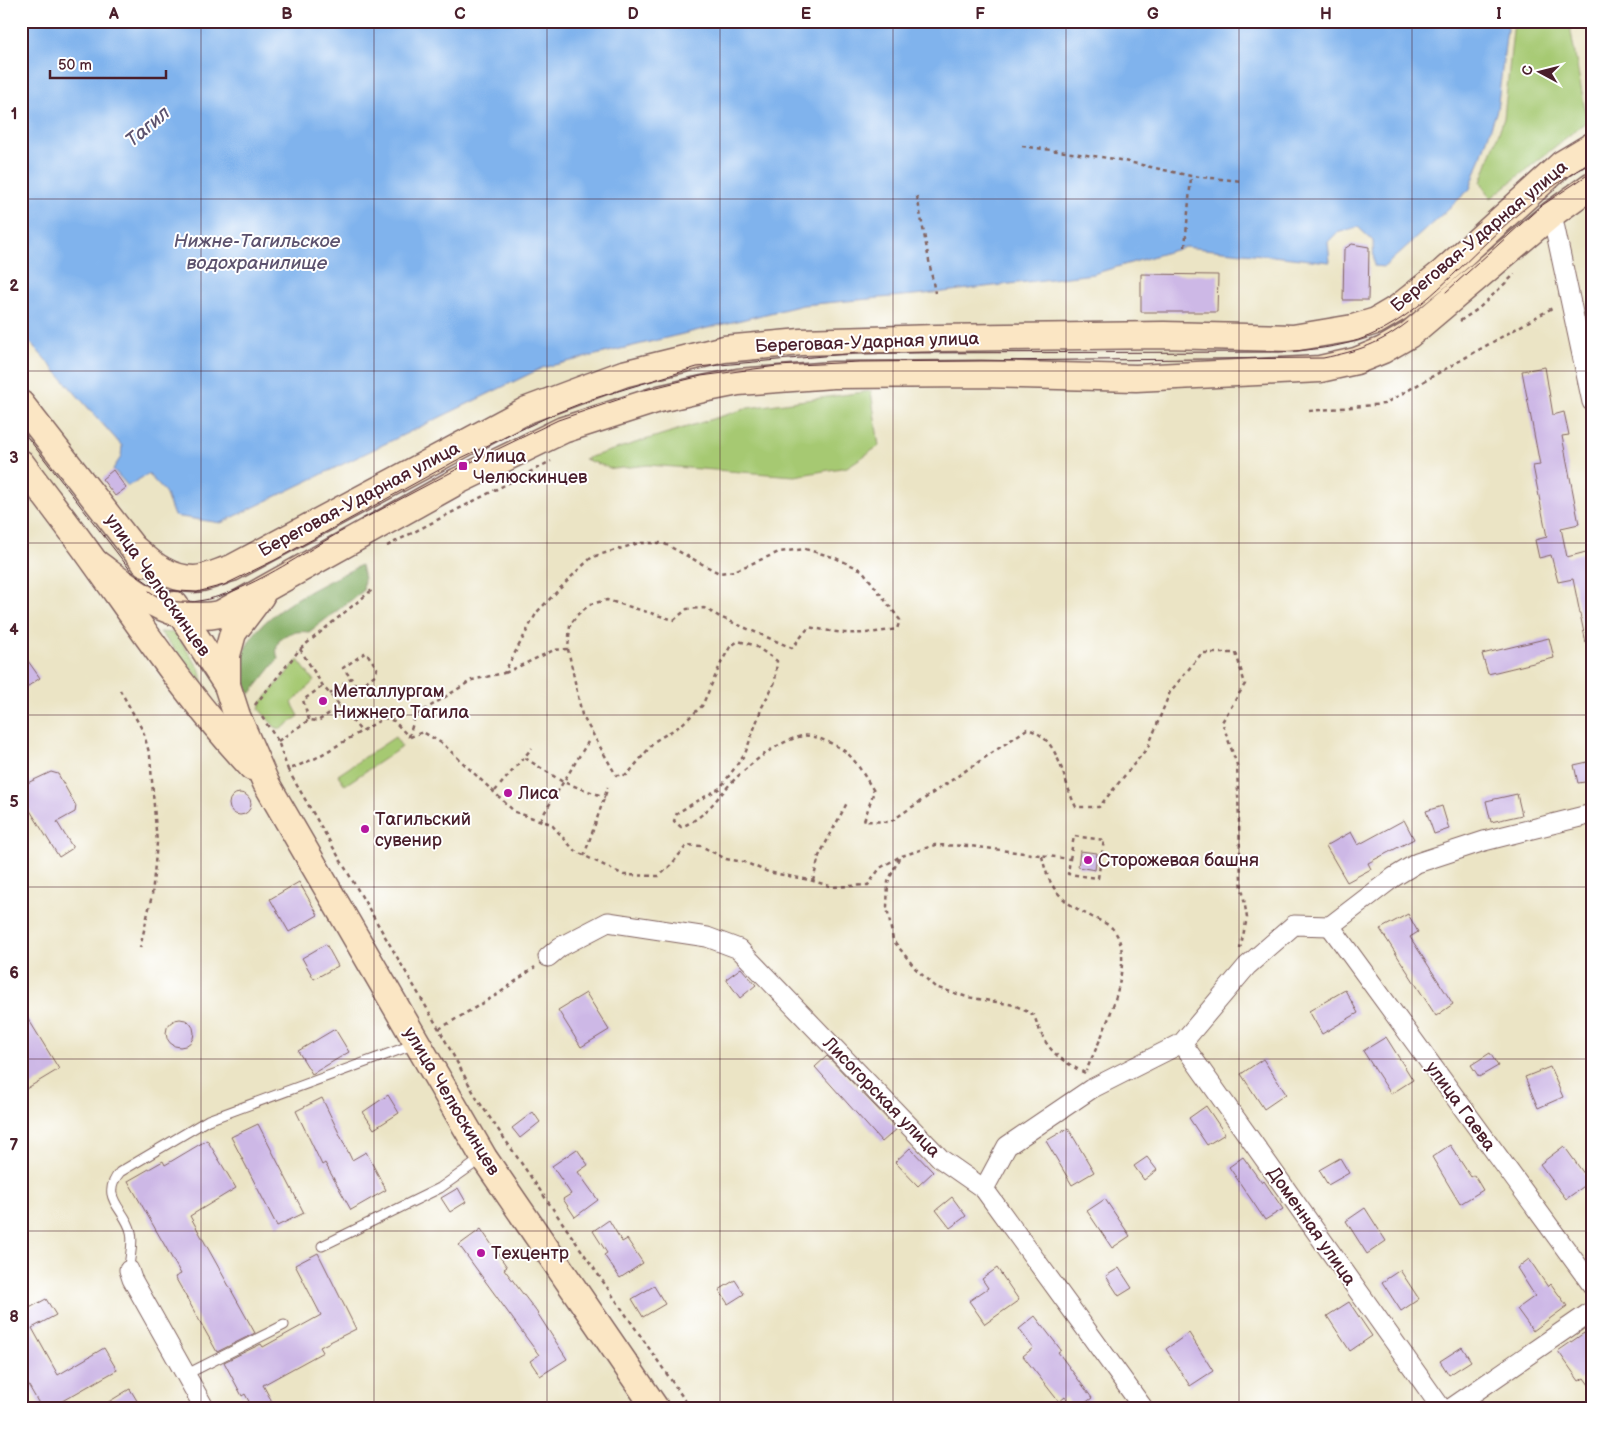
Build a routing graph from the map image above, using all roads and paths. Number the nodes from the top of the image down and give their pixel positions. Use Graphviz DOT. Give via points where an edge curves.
graph roads {
  1 [pos="1022,146"];
  2 [pos="1592,146"];
  3 [pos="1191,176"];
  4 [pos="1242,181"];
  5 [pos="1592,185"];
  6 [pos="917,196"];
  7 [pos="1552,214"];
  8 [pos="1184,247"];
  9 [pos="1520,270"];
  10 [pos="935,293"];
  11 [pos="1570,298"];
  12 [pos="1454,325"];
  13 [pos="1592,402"];
  14 [pos="21,404"];
  15 [pos="1309,411"];
  16 [pos="555,458"];
  17 [pos="21,463"];
  18 [pos="382,549"];
  19 [pos="136,550"];
  20 [pos="96,563"];
  21 [pos="266,589"];
  22 [pos="372,590"];
  23 [pos="182,616"];
  24 [pos="300,649"];
  25 [pos="568,649"];
  26 [pos="504,673"];
  27 [pos="351,678"];
  28 [pos="227,685"];
  29 [pos="323,686"];
  30 [pos="120,690"];
  31 [pos="330,694"];
  32 [pos="341,706"];
  33 [pos="247,707"];
  34 [pos="309,720"];
  35 [pos="361,731"];
  36 [pos="409,737"];
  37 [pos="278,741"];
  38 [pos="588,742"];
  39 [pos="532,748"];
  40 [pos="524,758"];
  41 [pos="288,770"];
  42 [pos="563,782"];
  43 [pos="266,783"];
  44 [pos="608,787"];
  45 [pos="495,791"];
  46 [pos="605,797"];
  47 [pos="848,801"];
  48 [pos="1592,814"];
  49 [pos="540,820"];
  50 [pos="584,856"];
  51 [pos="1042,856"];
  52 [pos="899,857"];
  53 [pos="1070,859"];
  54 [pos="813,881"];
  55 [pos="1330,926"];
  56 [pos="140,948"];
  57 [pos="548,957"];
  58 [pos="1232,984"];
  59 [pos="439,1029"];
  60 [pos="1182,1042"];
  61 [pos="418,1043"];
  62 [pos="1088,1081"];
  63 [pos="484,1158"];
  64 [pos="984,1189"];
  65 [pos="322,1246"];
  66 [pos="129,1270"];
  67 [pos="1592,1285"];
  68 [pos="1592,1311"];
  69 [pos="284,1325"];
  70 [pos="187,1374"];
  71 [pos="205,1409"];
  72 [pos="656,1409"];
  73 [pos="691,1409"];
  74 [pos="1144,1409"];
  75 [pos="1442,1409"];
  76 [pos="1450,1409"];
  1 -- 3 [label="path" via="1115,159"];
  2 -- 19 [label="main road, Береговая-Ударная улица" via="1562,164 1443,272 1398,308 1376,321 1353,328 1293,338 1164,335 937,338 801,342 724,349 623,374 527,410 232,568 196,580 174,576 156,568"];
  3 -- 4 [label="path"];
  3 -- 8 [label="path"];
  5 -- 7 [label="main road, Береговая-Ударная улица"];
  6 -- 10 [label="path"];
  7 -- 11 [label="street"];
  7 -- 21 [label="main road, Береговая-Ударная улица" via="1409,335 1356,360 1320,369 1136,378 833,375 738,382 703,389 563,430 458,481"];
  9 -- 12 [label="path" via="1478,309"];
  11 -- 13 [label="street"];
  11 -- 15 [label="path" via="1384,404"];
  14 -- 19 [label="main road, улица Челюскинцев"];
  16 -- 18 [label="path"];
  17 -- 20 [label="main road, улица Челюскинцев"];
  19 -- 23 [label="main road, улица Челюскинцев"];
  20 -- 23 [label="main road, Береговая-Ударная улица" via="146,599"];
  20 -- 43 [label="main road, улица Челюскинцев" via="153,647 208,719"];
  21 -- 23 [label="main road, Береговая-Ударная улица" via="220,614"];
  21 -- 28 [label="main road, Береговая-Ударная улица" via="233,633 227,655"];
  22 -- 24 [label="path"];
  23 -- 28 [label="main road, улица Челюскинцев"];
  24 -- 29 [label="path"];
  24 -- 33 [label="path"];
  25 -- 26 [label="path" via="554,650"];
  25 -- 26 [label="path" via="570,626 578,614 591,604 607,600 674,620 687,609 704,608 792,648 809,627 844,634 864,634 897,629 900,620 862,570 833,557 805,549 778,552 734,571 719,573 663,543 639,543 592,557 578,570 537,612"];
  25 -- 58 [label="path" via="582,715 616,775 627,775 655,741 680,726 702,706 712,678 730,646 738,642 754,645 777,661 775,682 745,754 720,788 677,813 674,821 681,827 698,820 756,760 803,735 817,737 847,753 874,791 864,822 890,822 1027,729 1047,740 1065,774 1068,793 1076,807 1099,807 1148,747 1170,692 1202,653 1236,653 1245,684 1222,722 1237,765 1241,880 1247,918"];
  26 -- 36 [label="path" via="472,680 415,716"];
  27 -- 27 [label="path" via="358,688 376,674 366,652 343,668"];
  27 -- 31 [label="path"];
  28 -- 33 [label="main road, улица Челюскинцев"];
  29 -- 31 [label="path"];
  29 -- 34 [label="path" via="303,700"];
  30 -- 56 [label="path" via="143,731 150,756 157,843 152,895"];
  31 -- 32 [label="path"];
  32 -- 34 [label="path" via="318,721"];
  32 -- 35 [label="path"];
  33 -- 37 [label="path"];
  33 -- 43 [label="main road, улица Челюскинцев"];
  34 -- 37 [label="path"];
  35 -- 36 [label="path" via="384,718 391,720"];
  35 -- 41 [label="path" via="316,758"];
  36 -- 45 [label="path" via="423,732 443,744"];
  37 -- 41 [label="path"];
  38 -- 42 [label="path"];
  39 -- 40 [label="path"];
  40 -- 42 [label="path"];
  40 -- 45 [label="path"];
  41 -- 59 [label="path"];
  42 -- 46 [label="path"];
  42 -- 49 [label="path"];
  43 -- 61 [label="main road, улица Челюскинцев"];
  44 -- 46 [label="path"];
  45 -- 49 [label="path" via="515,812"];
  46 -- 50 [label="path"];
  47 -- 54 [label="path" via="819,856"];
  48 -- 55 [label="street" via="1484,841 1417,863"];
  49 -- 50 [label="path" via="551,824 575,851"];
  50 -- 54 [label="path" via="624,875 659,876 686,845 701,846 726,859"];
  51 -- 52 [label="path" via="970,846 935,845"];
  51 -- 53 [label="path"];
  51 -- 62 [label="path" via="1056,894 1111,927 1121,942 1121,976 1113,1011"];
  52 -- 54 [label="path" via="880,868 868,885 833,887"];
  52 -- 62 [label="path" via="888,882 887,907 893,940 915,968 935,987 967,998 1014,1005 1034,1015 1042,1040"];
  53 -- 53 [label="path" via="1074,836 1104,840 1098,878 1068,874"];
  55 -- 58 [label="street" via="1294,926 1247,966"];
  55 -- 67 [label="street, улица Гаева"];
  57 -- 59 [label="path" via="498,994"];
  57 -- 64 [label="street, Лисогорская улица" via="560,947 608,922 708,936 739,949 941,1159"];
  58 -- 60 [label="street"];
  59 -- 73 [label="path" via="477,1099"];
  60 -- 62 [label="street"];
  60 -- 75 [label="street, Доменная улица"];
  61 -- 63 [label="main road, улица Челюскинцев"];
  61 -- 66 [label="lane" via="208,1120 120,1172 114,1181 112,1196 132,1233"];
  62 -- 64 [label="street" via="1007,1146"];
  63 -- 65 [label="lane" via="440,1188"];
  63 -- 72 [label="main road, улица Челюскинцев"];
  64 -- 74 [label="street, Лисогорская улица"];
  66 -- 70 [label="street"];
  68 -- 76 [label="street"];
  69 -- 70 [label="lane"];
  70 -- 71 [label="street"];
}
